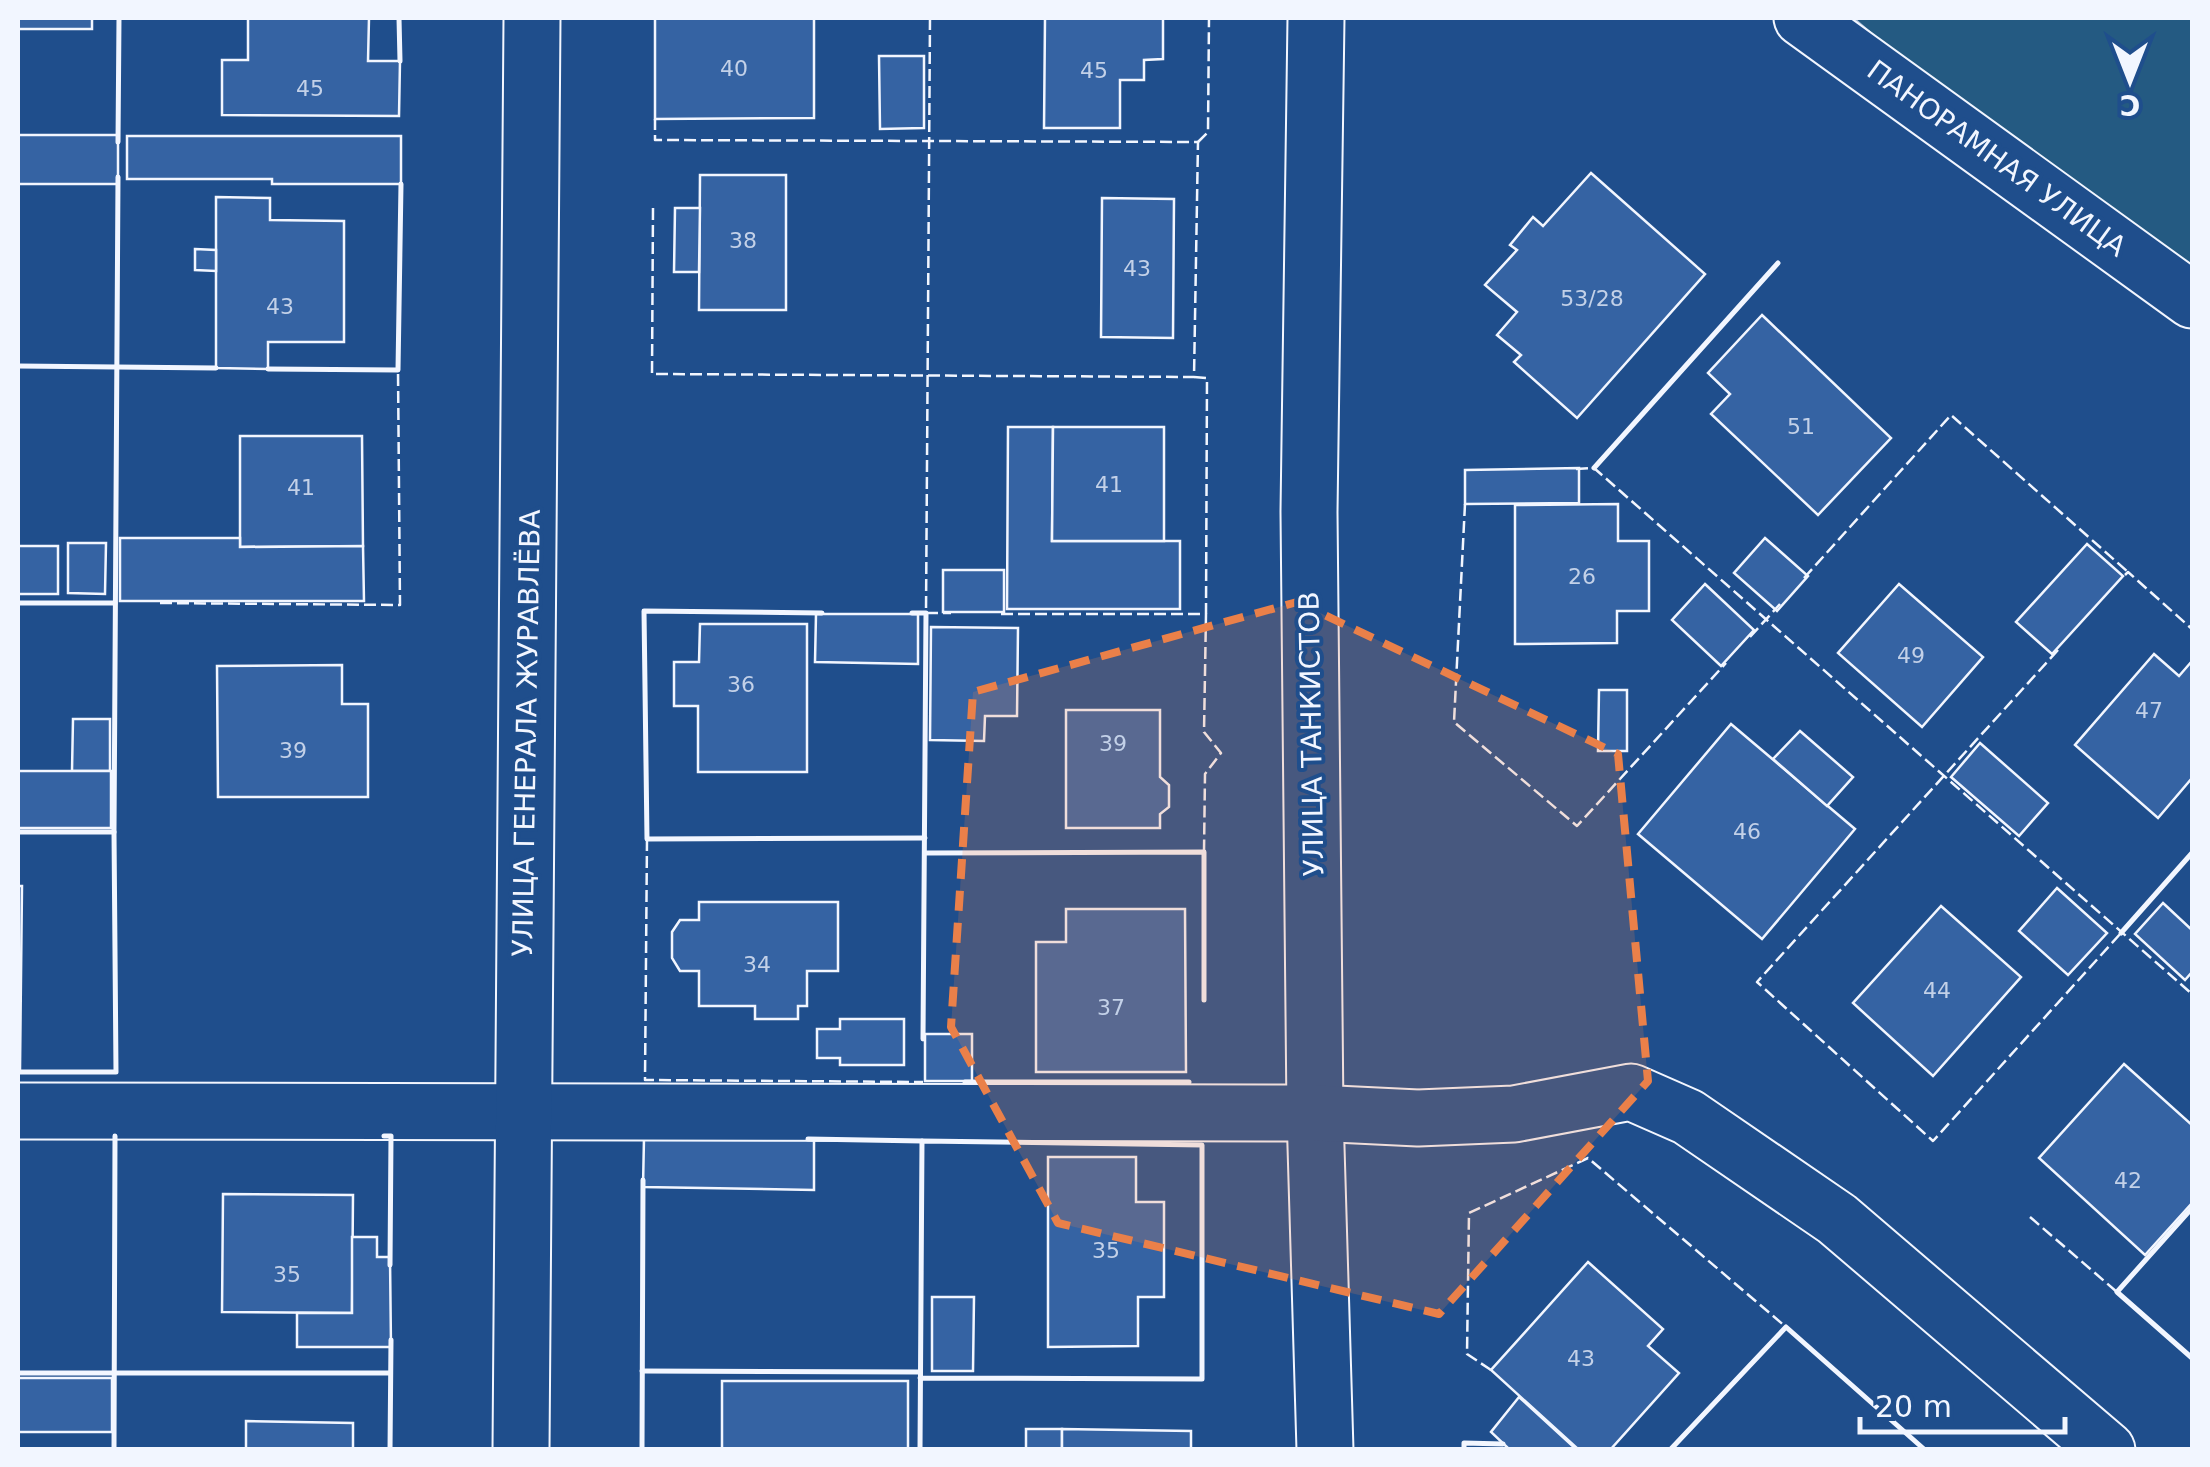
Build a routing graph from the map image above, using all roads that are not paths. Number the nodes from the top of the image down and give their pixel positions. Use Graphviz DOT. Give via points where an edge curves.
graph roads {
  1 [pos="532,18"];
  2 [pos="1316,18"];
  3 [pos="1802,18"];
  4 [pos="2192,300"];
  5 [pos="522,1110"];
  6 [pos="18,1111"];
  7 [pos="1314,1113"];
  8 [pos="520,1450"];
  9 [pos="1325,1450"];
  10 [pos="2107,1450"];
  1 -- 5 [label="street, УЛИЦА ГЕНЕРАЛА ЖУРАВЛЁВА"];
  2 -- 7 [label="street, УЛИЦА ТАНКИСТОВ" via="1309,512"];
  3 -- 4 [label="street, ПАНОРАМНАЯ УЛИЦА"];
  5 -- 6 [label="street"];
  5 -- 7 [label="street"];
  5 -- 8 [label="street, УЛИЦА ГЕНЕРАЛА ЖУРАВЛЁВА"];
  7 -- 9 [label="street, УЛИЦА ТАНКИСТОВ"];
  7 -- 10 [label="street" via="1514,1114 1631,1092 1688,1117 1836,1220"];
}
